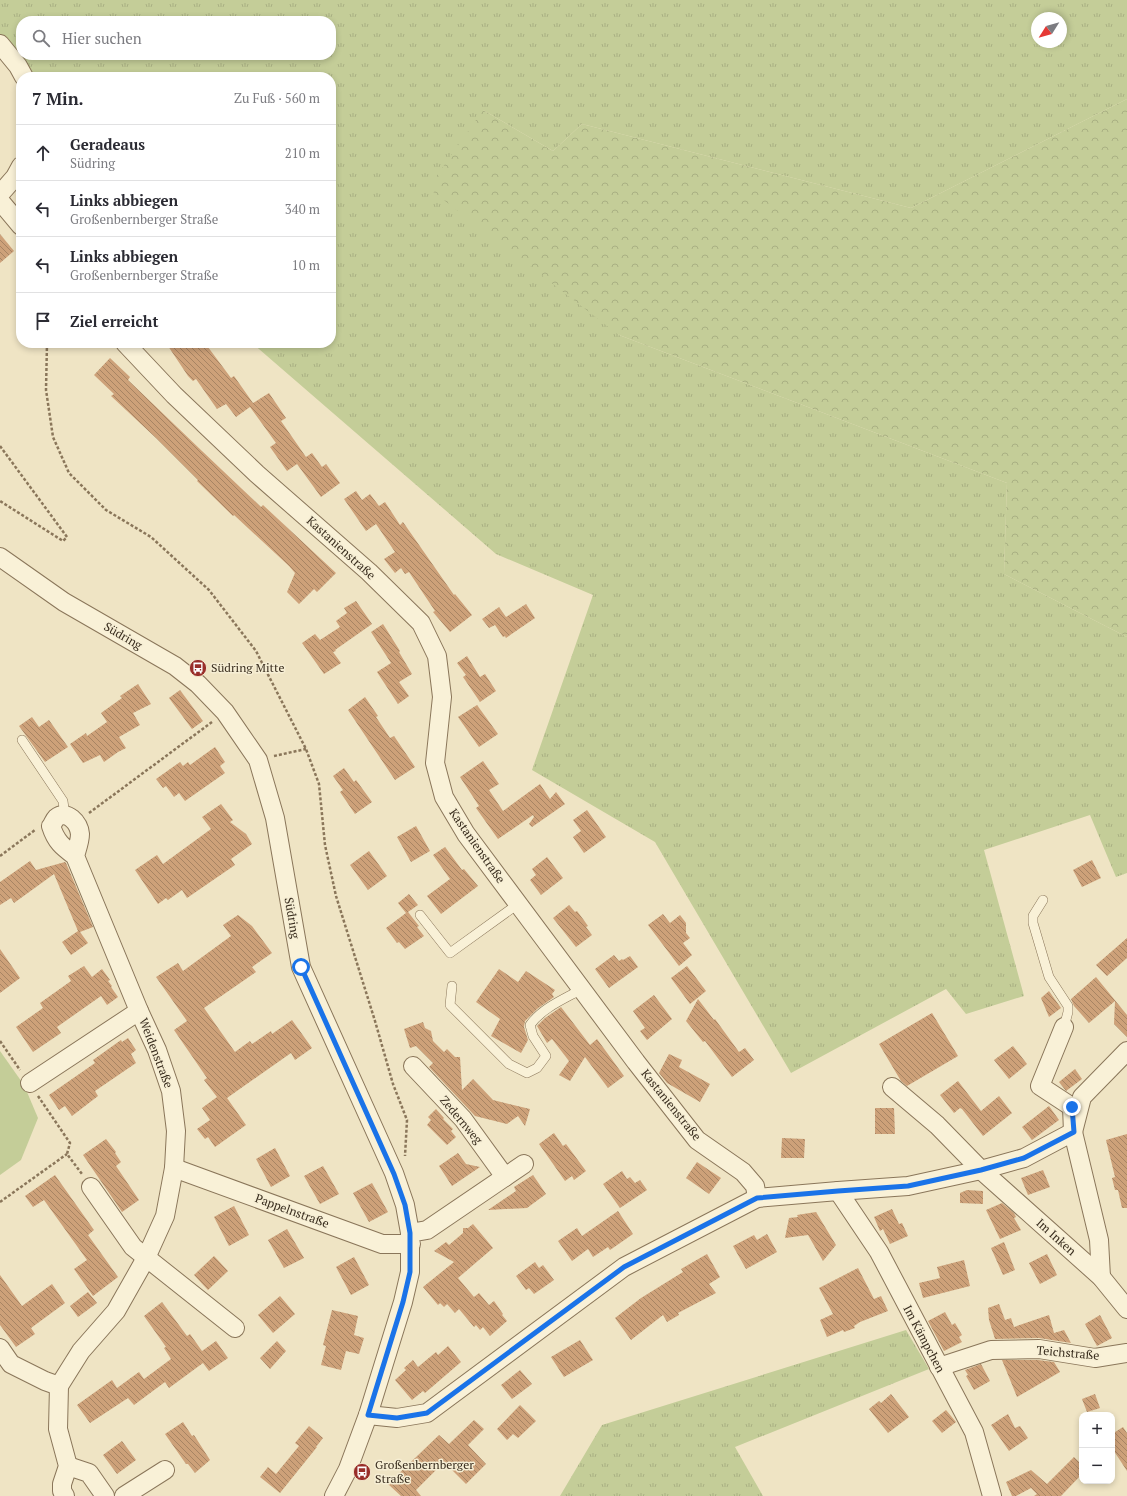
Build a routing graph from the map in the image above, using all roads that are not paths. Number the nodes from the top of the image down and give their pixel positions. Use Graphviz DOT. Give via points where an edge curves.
graph roads {
  1 [pos="0,44"];
  2 [pos="21,72"];
  3 [pos="16,175"];
  4 [pos="0,194"];
  5 [pos="0,201"];
  6 [pos="16,220"];
  7 [pos="130,348"];
  8 [pos="0,557"];
  9 [pos="22,740"];
  10 [pos="64,822"];
  11 [pos="75,856"];
  12 [pos="1043,900"];
  13 [pos="518,904"];
  14 [pos="420,915"];
  15 [pos="452,986"];
  16 [pos="582,989"];
  17 [pos="139,1011"];
  18 [pos="1064,1027"];
  19 [pos="1127,1051"];
  20 [pos="413,1066"];
  21 [pos="30,1083"];
  22 [pos="892,1087"];
  23 [pos="1074,1132"];
  24 [pos="524,1164"];
  25 [pos="174,1168"];
  26 [pos="981,1170"];
  27 [pos="506,1177"];
  28 [pos="91,1187"];
  29 [pos="838,1191"];
  30 [pos="757,1198"];
  31 [pos="411,1238"];
  32 [pos="146,1258"];
  33 [pos="1101,1277"];
  34 [pos="1127,1309"];
  35 [pos="235,1328"];
  36 [pos="0,1348"];
  37 [pos="1127,1353"];
  38 [pos="939,1367"];
  39 [pos="59,1386"];
  40 [pos="368,1415"];
  41 [pos="68,1466"];
  42 [pos="165,1470"];
  43 [pos="65,1496"];
  44 [pos="105,1496"];
  45 [pos="124,1496"];
  46 [pos="334,1496"];
  47 [pos="992,1496"];
  1 -- 2 [label="street"];
  3 -- 4 [label="street"];
  5 -- 6 [label="street"];
  7 -- 13 [label="street, Kastanienstraße" via="174,395 257,474 369,572 420,623 437,656 442,697 435,764 444,797 466,834"];
  8 -- 31 [label="street, Südring" via="64,602 176,666 225,712 258,760 275,818 301,967 394,1174 405,1205"];
  9 -- 10 [label="lane" via="63,801"];
  10 -- 11 [label="street" via="80,833"];
  10 -- 11 [label="street, Weidenstraße" via="54,837"];
  11 -- 17 [label="street, Weidenstraße"];
  12 -- 18 [label="lane" via="1033,916 1033,923 1049,977 1068,1006"];
  13 -- 14 [label="lane" via="450,953"];
  13 -- 16 [label="street, Kastanienstraße"];
  15 -- 16 [label="lane" via="450,1005 509,1064 527,1073 537,1068 546,1056 533,1036 530,1025 535,1017"];
  16 -- 30 [label="street, Kastanienstraße" via="697,1140 744,1172 755,1186"];
  17 -- 21 [label="street, Weidenstraße"];
  17 -- 25 [label="street, Weidenstraße" via="157,1050 171,1091 176,1131"];
  18 -- 23 [label="street" via="1040,1086 1072,1107"];
  19 -- 23 [label="street" via="1082,1097"];
  20 -- 27 [label="street, Zedernweg" via="463,1119"];
  22 -- 26 [label="street" via="937,1125"];
  23 -- 26 [label="street" via="1024,1158"];
  23 -- 33 [label="street" via="1099,1240"];
  24 -- 27 [label="street"];
  25 -- 31 [label="street, Pappelnstraße" via="382,1244"];
  25 -- 32 [label="street, Weidenstraße" via="165,1216"];
  26 -- 29 [label="street" via="908,1186"];
  26 -- 33 [label="street, Im Inken"];
  27 -- 31 [label="street"];
  28 -- 32 [label="street" via="133,1247"];
  29 -- 30 [label="street"];
  29 -- 38 [label="street, Im Kämpchen" via="879,1252"];
  30 -- 40 [label="street" via="624,1267 427,1413 397,1418"];
  31 -- 40 [label="street, Südring" via="410,1272 403,1302"];
  32 -- 35 [label="street"];
  32 -- 39 [label="street, Weidenstraße" via="116,1311 81,1351"];
  33 -- 34 [label="street, Im Inken"];
  36 -- 39 [label="street" via="11,1364"];
  37 -- 38 [label="street, Teichstraße" via="1095,1358 1039,1349 990,1350"];
  38 -- 47 [label="street, Im Kämpchen" via="974,1432"];
  39 -- 41 [label="street" via="58,1429"];
  40 -- 46 [label="street, Südring" via="348,1469"];
  41 -- 43 [label="street" via="62,1484"];
  41 -- 44 [label="street" via="89,1473"];
  42 -- 45 [label="street"];
}
